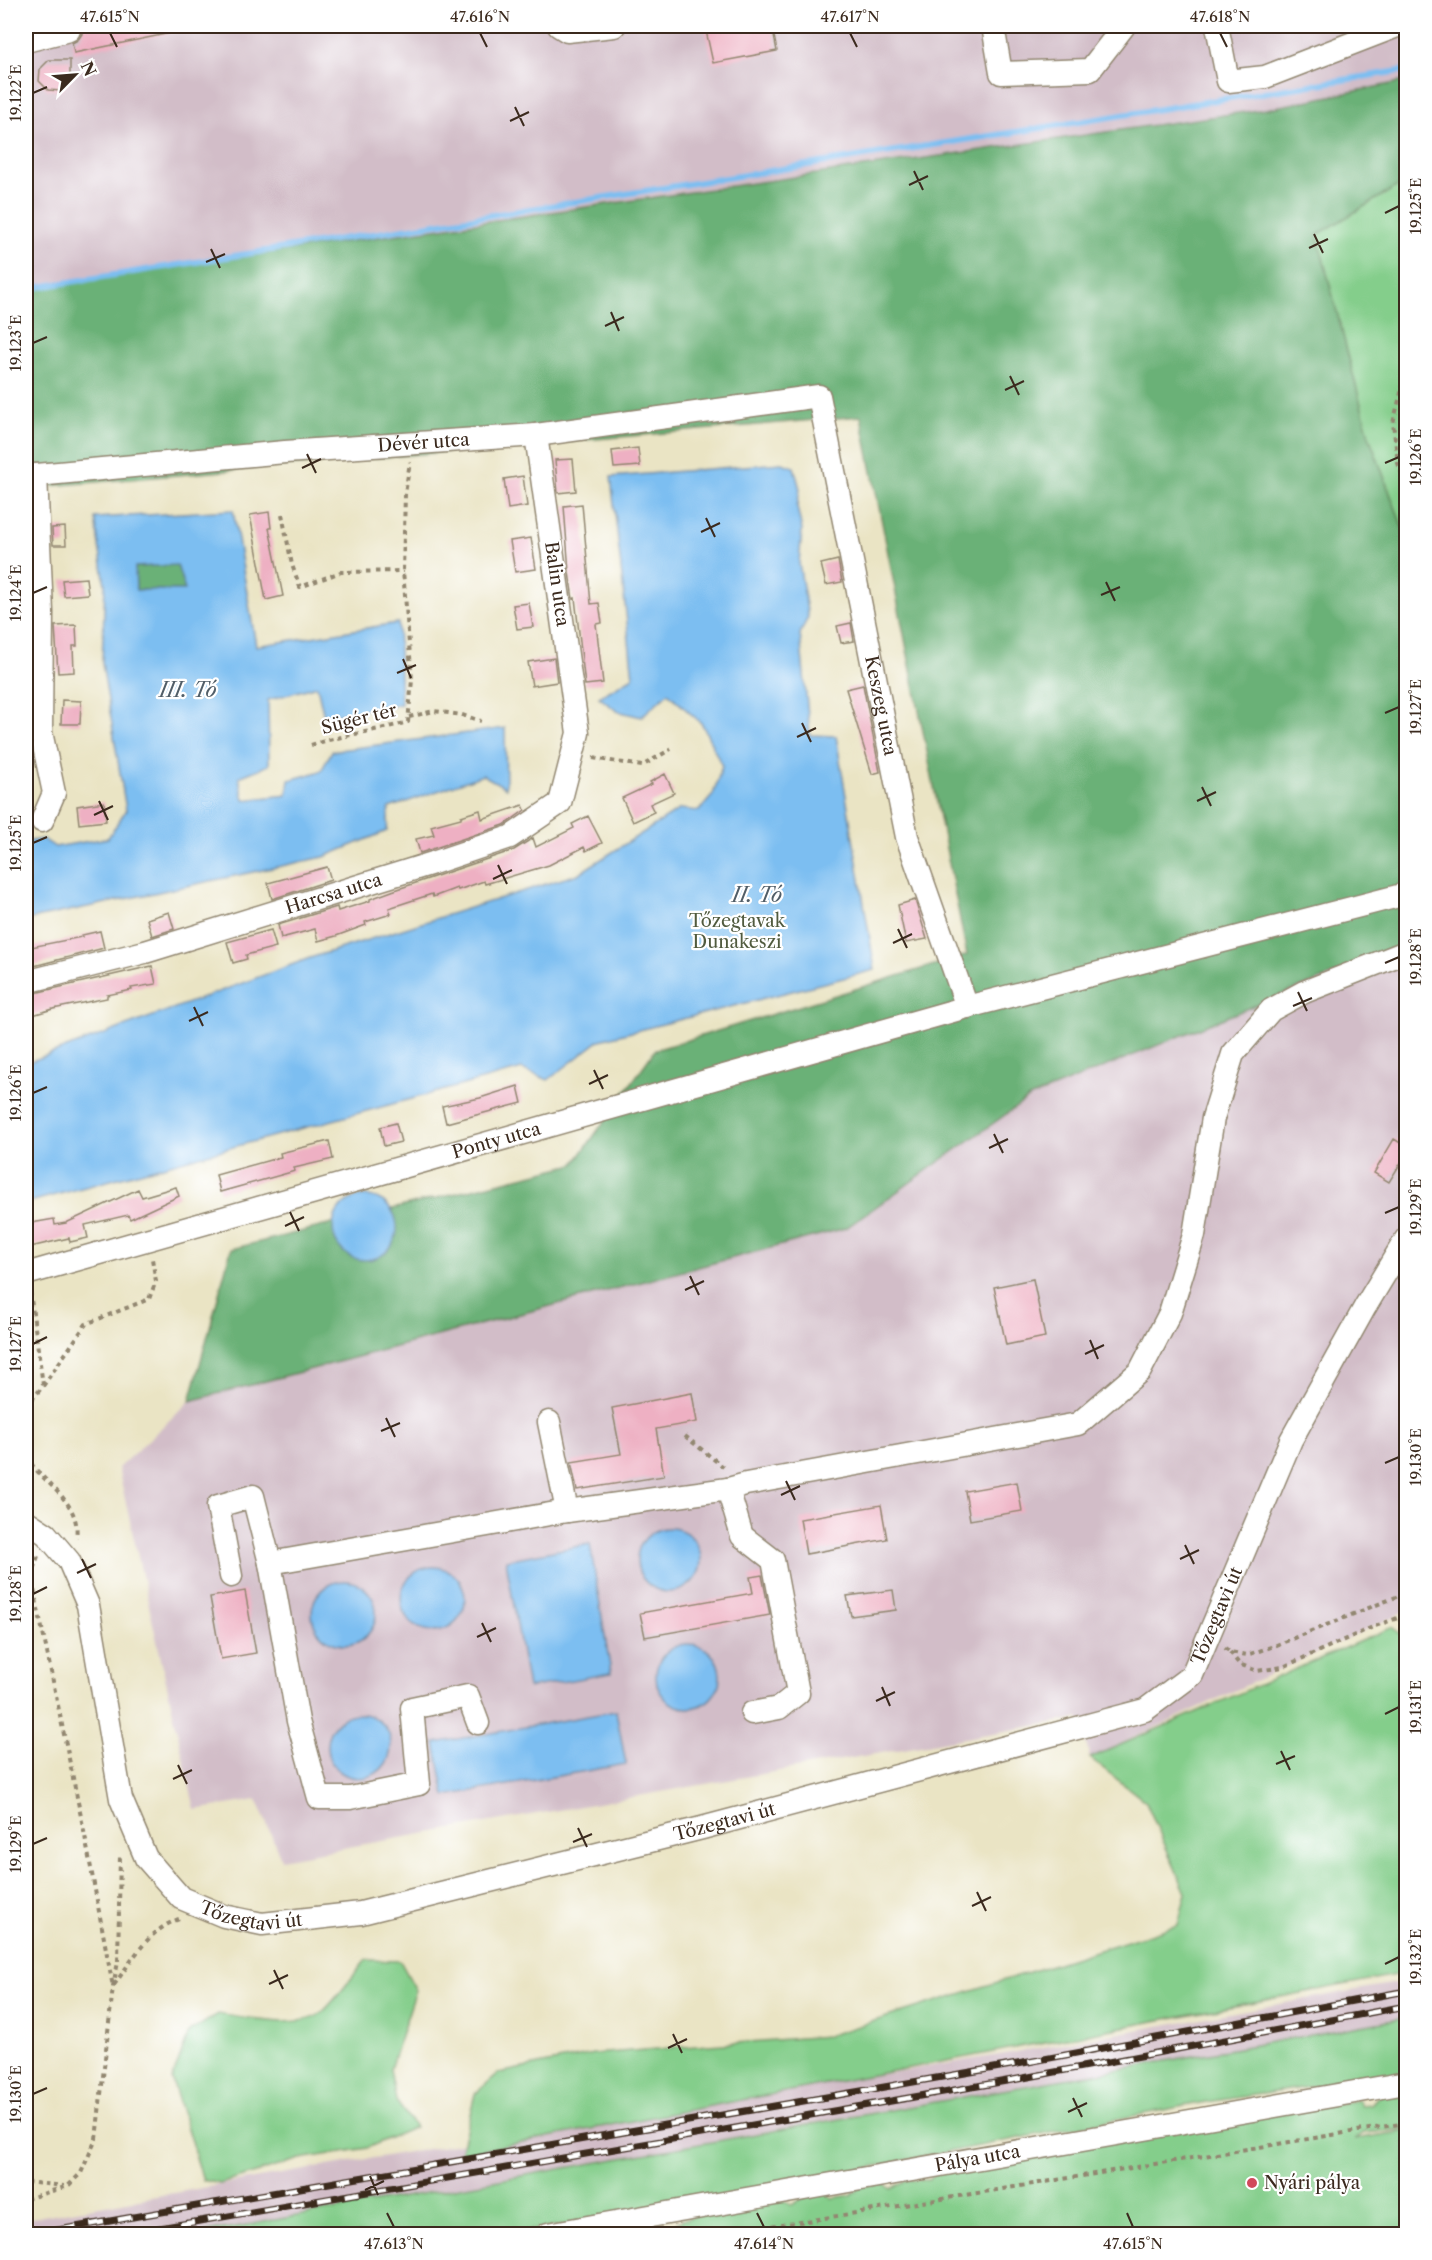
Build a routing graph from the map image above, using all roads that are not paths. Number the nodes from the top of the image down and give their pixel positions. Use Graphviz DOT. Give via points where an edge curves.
graph roads {
  1 [pos="560,26"];
  2 [pos="614,26"];
  3 [pos="993,26"];
  4 [pos="1124,26"];
  5 [pos="1217,26"];
  6 [pos="1396,26"];
  7 [pos="69,30"];
  8 [pos="26,41"];
  9 [pos="819,396"];
  10 [pos="536,435"];
  11 [pos="31,475"];
  12 [pos="575,743"];
  13 [pos="42,821"];
  14 [pos="1407,894"];
  15 [pos="1407,952"];
  16 [pos="26,982"];
  17 [pos="967,1007"];
  18 [pos="1407,1239"];
  19 [pos="27,1273"];
  20 [pos="549,1422"];
  21 [pos="737,1487"];
  22 [pos="567,1511"];
  23 [pos="26,1521"];
  24 [pos="270,1563"];
  25 [pos="231,1576"];
  26 [pos="752,1713"];
  27 [pos="478,1723"];
  28 [pos="1407,2083"];
  29 [pos="548,2235"];
  1 -- 2 [label="street" via="567,31"];
  3 -- 4 [label="street" via="1001,73 1090,70"];
  5 -- 6 [label="street" via="1228,81 1265,77"];
  7 -- 8 [label="street"];
  9 -- 10 [label="street, Dévér utca"];
  9 -- 17 [label="street, Keszeg utca" via="907,837"];
  10 -- 11 [label="street, Dévér utca"];
  10 -- 12 [label="street, Balin utca"];
  11 -- 13 [label="street" via="42,612 41,732 54,793"];
  12 -- 16 [label="street, Harcsa utca" via="560,803 510,837 145,952"];
  14 -- 17 [label="street, Ponty utca"];
  15 -- 21 [label="street" via="1304,992 1271,1010 1233,1054 1214,1118 1194,1235 1170,1312 1140,1371 1078,1424"];
  17 -- 19 [label="street, Ponty utca"];
  18 -- 23 [label="street, Tőzegtavi út" via="1291,1440 1192,1674 1145,1710 702,1828 361,1913 262,1923 224,1916 181,1898 146,1858 121,1799 88,1605 69,1561 46,1533"];
  20 -- 22 [label="street"];
  21 -- 22 [label="street"];
  21 -- 26 [label="street" via="742,1536 773,1560 798,1693 779,1707"];
  22 -- 24 [label="street"];
  24 -- 25 [label="street" via="254,1496 218,1506"];
  24 -- 27 [label="street" via="297,1721 319,1798 350,1798 419,1784 412,1708 468,1696"];
  28 -- 29 [label="street, Pálya utca"];
}
